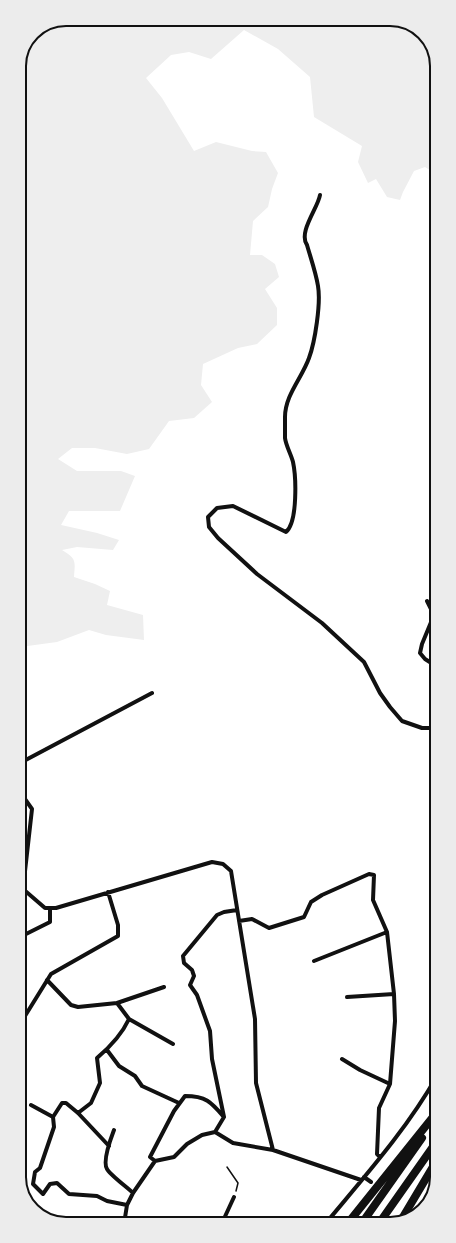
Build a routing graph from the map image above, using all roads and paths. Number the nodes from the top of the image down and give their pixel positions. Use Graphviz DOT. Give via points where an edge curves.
graph roads {
  1 [pos="320,195"];
  2 [pos="427,601"];
  3 [pos="430,607"];
  4 [pos="430,625"];
  5 [pos="430,662"];
  6 [pos="152,693"];
  7 [pos="430,728"];
  8 [pos="26,760"];
  9 [pos="26,800"];
  10 [pos="26,862"];
  11 [pos="26,892"];
  12 [pos="108,892"];
  13 [pos="50,908"];
  14 [pos="237,910"];
  15 [pos="239,921"];
  16 [pos="387,932"];
  17 [pos="26,934"];
  18 [pos="314,961"];
  19 [pos="47,980"];
  20 [pos="164,987"];
  21 [pos="394,994"];
  22 [pos="347,997"];
  23 [pos="117,1003"];
  24 [pos="26,1013"];
  25 [pos="129,1019"];
  26 [pos="172,1044"];
  27 [pos="107,1050"];
  28 [pos="342,1059"];
  29 [pos="390,1084"];
  30 [pos="430,1088"];
  31 [pos="179,1103"];
  32 [pos="31,1105"];
  33 [pos="78,1113"];
  34 [pos="53,1117"];
  35 [pos="224,1117"];
  36 [pos="430,1121"];
  37 [pos="430,1126"];
  38 [pos="114,1130"];
  39 [pos="215,1132"];
  40 [pos="109,1146"];
  41 [pos="273,1150"];
  42 [pos="430,1151"];
  43 [pos="380,1157"];
  44 [pos="155,1161"];
  45 [pos="227,1167"];
  46 [pos="430,1172"];
  47 [pos="362,1179"];
  48 [pos="371,1182"];
  49 [pos="133,1193"];
  50 [pos="234,1197"];
  51 [pos="127,1205"];
  52 [pos="405,1214"];
  53 [pos="125,1217"];
  54 [pos="225,1217"];
  55 [pos="331,1217"];
  56 [pos="353,1217"];
  57 [pos="366,1217"];
  58 [pos="384,1217"];
  1 -- 7 [label="street" via="306,226 305,243 318,287 318,315 309,358 285,412 285,440 295,473 290,529 286,532 233,506 217,508 208,517 209,526 218,538 257,574 322,623 364,662 380,693 402,721"];
  2 -- 3 [label="street"];
  4 -- 5 [label="street" via="420,652"];
  6 -- 8 [label="street"];
  9 -- 10 [label="street" via="32,809"];
  11 -- 13 [label="street" via="45,908"];
  12 -- 13 [label="street"];
  12 -- 14 [label="street" via="212,862 223,864 231,871"];
  12 -- 19 [label="street" via="118,925 118,936 51,974"];
  13 -- 17 [label="street" via="50,922"];
  14 -- 15 [label="street"];
  14 -- 35 [label="street" via="217,916 183,956 184,963 192,970 194,976 190,985 197,995 210,1031 212,1059"];
  15 -- 16 [label="street" via="252,919 269,928 304,918 311,902 369,874 374,875 373,900"];
  15 -- 41 [label="street" via="255,1019 256,1083"];
  16 -- 18 [label="street"];
  16 -- 21 [label="street"];
  19 -- 23 [label="street" via="71,1005 78,1007"];
  19 -- 24 [label="street"];
  20 -- 23 [label="street"];
  21 -- 22 [label="street"];
  21 -- 29 [label="street" via="395,1021"];
  23 -- 25 [label="street"];
  25 -- 26 [label="street"];
  25 -- 27 [label="street"];
  27 -- 31 [label="street" via="119,1066 135,1076 142,1086"];
  27 -- 33 [label="street" via="97,1058 100,1083 91,1103"];
  28 -- 29 [label="street"];
  29 -- 43 [label="street" via="379,1108 377,1154"];
  30 -- 43 [label="street"];
  31 -- 35 [label="street" via="186,1096 198,1096 212,1103"];
  31 -- 44 [label="street" via="150,1157"];
  32 -- 34 [label="street"];
  33 -- 34 [label="street" via="66,1103 62,1103"];
  33 -- 40 [label="street"];
  34 -- 51 [label="street" via="54,1127 40,1168 35,1172 33,1184 43,1194 50,1184 57,1183 69,1194 97,1196"];
  35 -- 39 [label="street"];
  36 -- 56 [label="highway"];
  37 -- 57 [label="highway"];
  38 -- 40 [label="street"];
  39 -- 41 [label="street" via="233,1143"];
  39 -- 44 [label="street" via="202,1135 187,1144 174,1157"];
  40 -- 49 [label="street" via="107,1170"];
  41 -- 47 [label="street"];
  42 -- 58 [label="highway"];
  43 -- 47 [label="street"];
  44 -- 49 [label="street"];
  45 -- 50 [label="path" via="238,1183"];
  46 -- 52 [label="highway"];
  47 -- 48 [label="street"];
  47 -- 55 [label="street"];
  49 -- 51 [label="street"];
  50 -- 54 [label="street"];
  51 -- 53 [label="street"];
}
